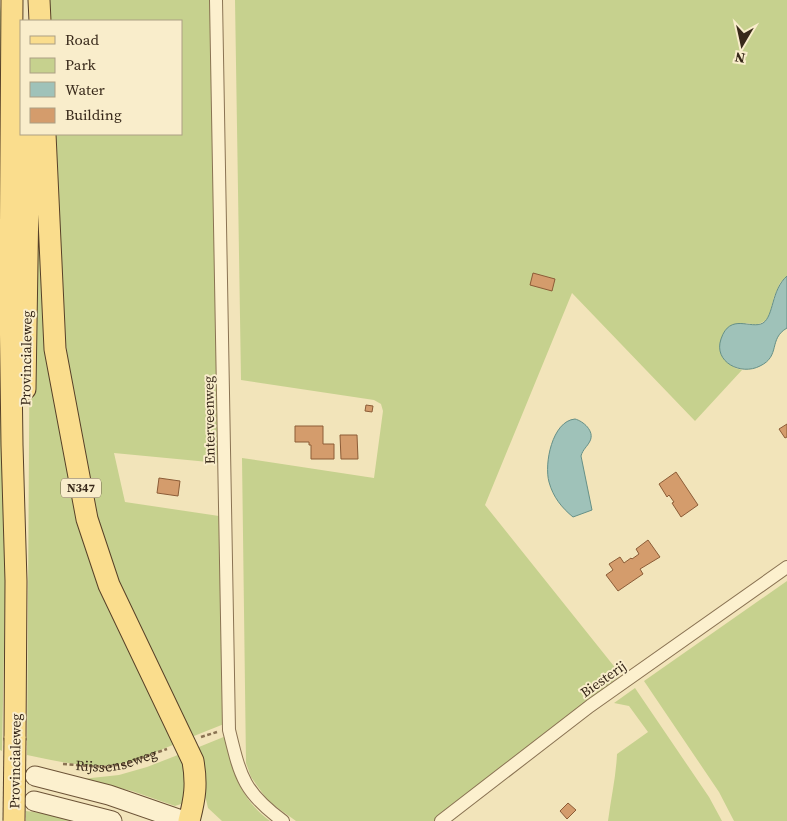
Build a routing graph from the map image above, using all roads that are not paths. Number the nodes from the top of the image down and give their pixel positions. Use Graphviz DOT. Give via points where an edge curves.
graph roads {
  1 [pos="12,0"];
  2 [pos="30,0"];
  3 [pos="39,0"];
  4 [pos="216,0"];
  5 [pos="30,20"];
  6 [pos="40,20"];
  7 [pos="28,135"];
  8 [pos="45,135"];
  9 [pos="787,567"];
  10 [pos="16,581"];
  11 [pos="34,776"];
  12 [pos="34,801"];
  13 [pos="14,821"];
  14 [pos="112,821"];
  15 [pos="184,821"];
  16 [pos="188,821"];
  17 [pos="283,821"];
  18 [pos="441,821"];
  1 -- 10 [label="main road, Provincialeweg" via="10,308"];
  2 -- 5 [label="main road"];
  3 -- 6 [label="main road"];
  4 -- 17 [label="street, Enterveenweg" via="229,730 238,770 252,794"];
  7 -- 10 [label="main road, Provincialeweg" via="25,450"];
  8 -- 16 [label="main road, N347" via="55,349 87,519 109,585 193,761 195,800"];
  9 -- 18 [label="street, Biesterij" via="590,706"];
  10 -- 13 [label="main road, Provincialeweg, bridge"];
  11 -- 15 [label="main road, Rijssenseweg" via="109,795"];
  12 -- 14 [label="main road"];
}
